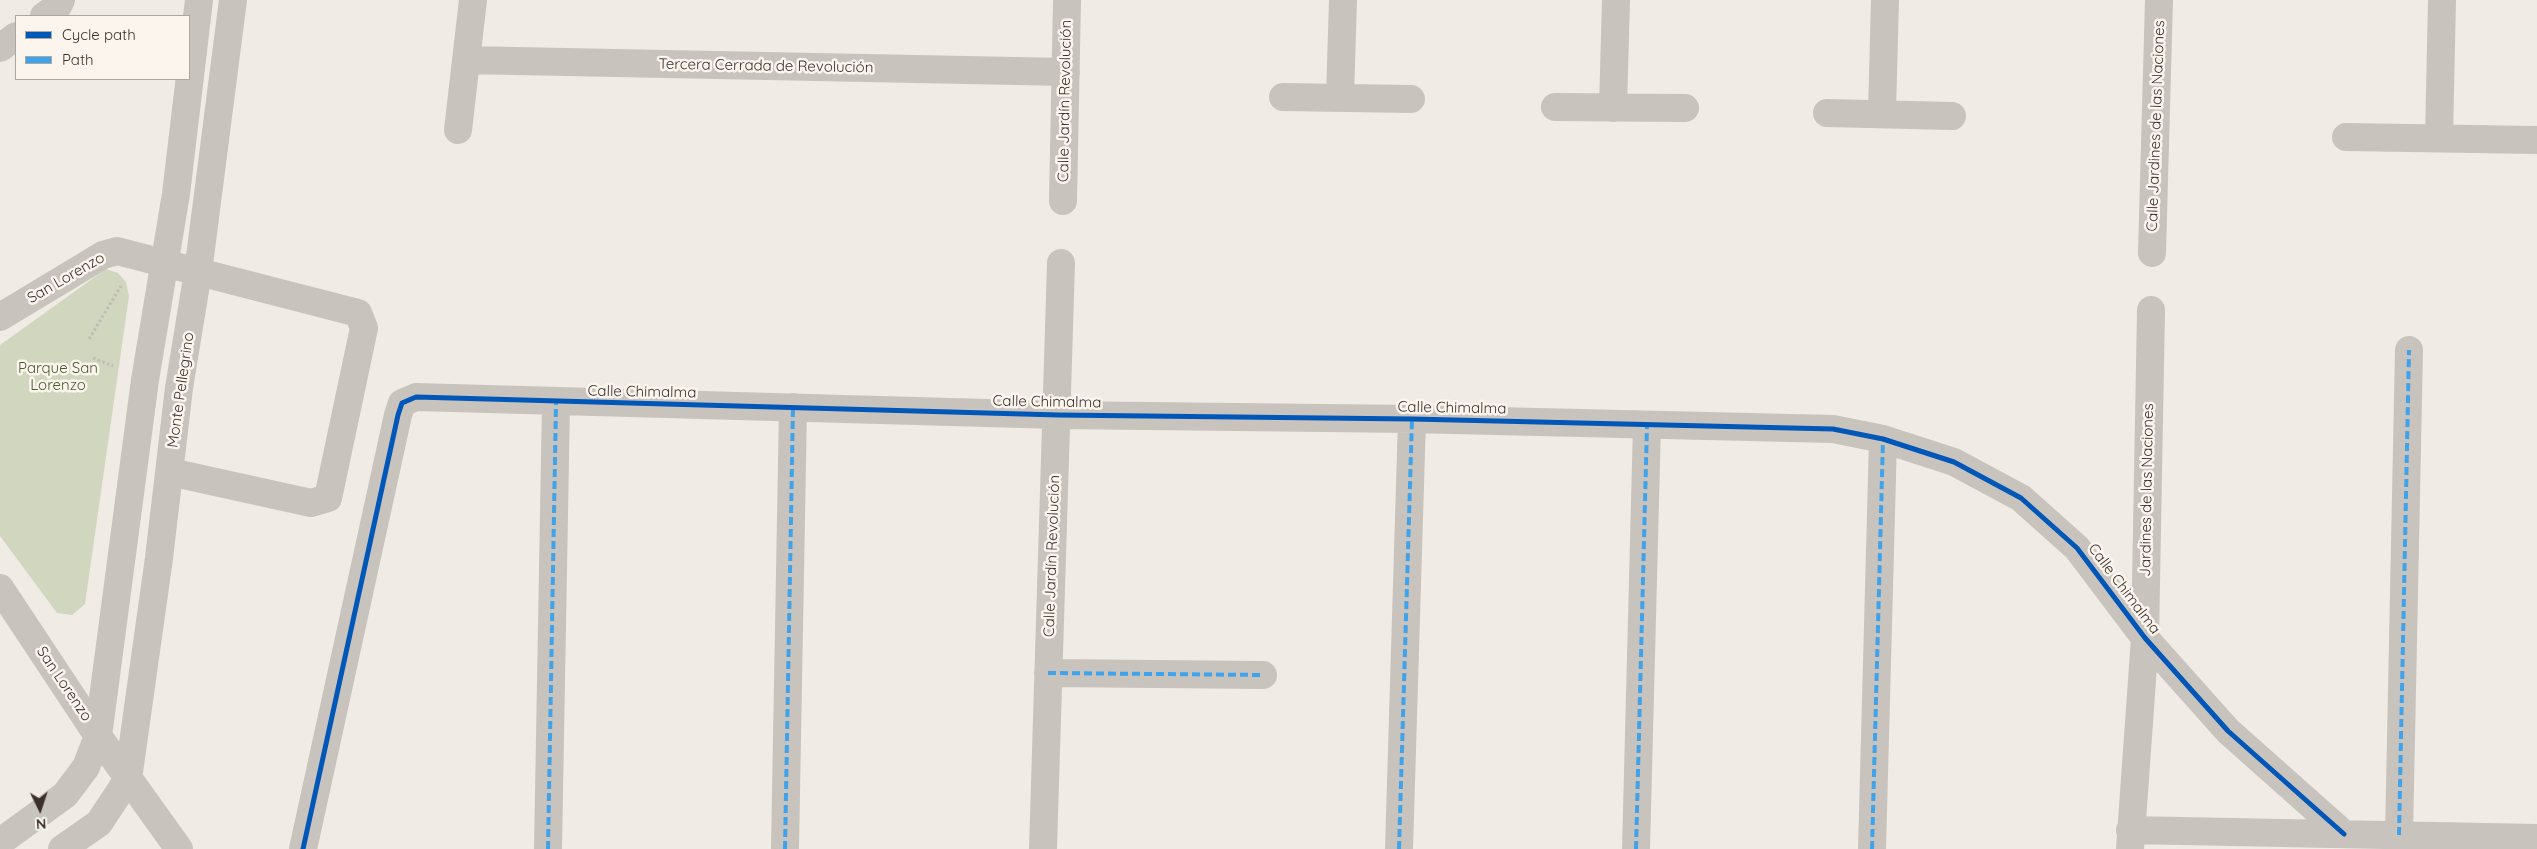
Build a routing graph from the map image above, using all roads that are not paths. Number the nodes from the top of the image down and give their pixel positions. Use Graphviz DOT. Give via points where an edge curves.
graph roads {
  1 [pos="61,0"];
  2 [pos="199,0"];
  3 [pos="233,0"];
  4 [pos="474,0"];
  5 [pos="1067,0"];
  6 [pos="1343,0"];
  7 [pos="1616,0"];
  8 [pos="1885,0"];
  9 [pos="2159,0"];
  10 [pos="2442,0"];
  11 [pos="45,15"];
  12 [pos="15,37"];
  13 [pos="0,48"];
  14 [pos="466,60"];
  15 [pos="1066,72"];
  16 [pos="190,76"];
  17 [pos="190,80"];
  18 [pos="1283,97"];
  19 [pos="1340,97"];
  20 [pos="1411,100"];
  21 [pos="1556,107"];
  22 [pos="1613,108"];
  23 [pos="1685,108"];
  24 [pos="1827,113"];
  25 [pos="1882,113"];
  26 [pos="1952,116"];
  27 [pos="458,130"];
  28 [pos="2346,137"];
  29 [pos="2439,138"];
  30 [pos="2537,140"];
  31 [pos="1063,201"];
  32 [pos="2152,253"];
  33 [pos="1061,263"];
  34 [pos="165,264"];
  35 [pos="198,272"];
  36 [pos="2150,310"];
  37 [pos="0,317"];
  38 [pos="2409,350"];
  39 [pos="556,403"];
  40 [pos="793,407"];
  41 [pos="1058,415"];
  42 [pos="1412,419"];
  43 [pos="1647,425"];
  44 [pos="1883,439"];
  45 [pos="170,472"];
  46 [pos="0,588"];
  47 [pos="2145,638"];
  48 [pos="1048,674"];
  49 [pos="1263,675"];
  50 [pos="98,736"];
  51 [pos="128,779"];
  52 [pos="2344,834"];
  53 [pos="2399,835"];
  54 [pos="2537,838"];
  55 [pos="2130,840"];
  56 [pos="0,842"];
  57 [pos="62,849"];
  58 [pos="179,849"];
  59 [pos="303,849"];
  60 [pos="548,849"];
  61 [pos="786,849"];
  62 [pos="1043,849"];
  63 [pos="1400,849"];
  64 [pos="1636,849"];
  65 [pos="1872,849"];
  1 -- 11 [label="street"];
  2 -- 16 [label="street"];
  3 -- 35 [label="street, Monte Pellegrino"];
  4 -- 14 [label="street"];
  5 -- 15 [label="street, Calle Jardín Revolución"];
  6 -- 19 [label="street"];
  7 -- 22 [label="street"];
  8 -- 25 [label="street"];
  9 -- 32 [label="street, Calle Jardines de las Naciones"];
  10 -- 29 [label="street"];
  12 -- 13 [label="street"];
  14 -- 15 [label="street, Tercera Cerrada de Revolución"];
  14 -- 27 [label="street"];
  15 -- 31 [label="street, Calle Jardín Revolución"];
  17 -- 34 [label="street"];
  18 -- 19 [label="street"];
  19 -- 20 [label="street"];
  21 -- 22 [label="street"];
  22 -- 23 [label="street"];
  24 -- 25 [label="street"];
  25 -- 26 [label="street"];
  28 -- 29 [label="street"];
  29 -- 30 [label="street"];
  33 -- 41 [label="street, Calle Jardín Revolución"];
  34 -- 35 [label="street, San Lorenzo"];
  34 -- 37 [label="street, San Lorenzo" via="117,251 103,255"];
  34 -- 50 [label="street" via="145,380"];
  35 -- 45 [label="street, Monte Pellegrino" via="179,388"];
  35 -- 45 [label="street, San Lorenzo" via="358,313 364,328 328,498 311,503"];
  36 -- 47 [label="street, Jardines de las Naciones"];
  38 -- 53 [label="street"];
  39 -- 40 [label="street, Calle Chimalma"];
  39 -- 59 [label="street, Calle Chimalma" via="416,397 402,403"];
  39 -- 60 [label="street"];
  40 -- 41 [label="street, Calle Chimalma"];
  40 -- 61 [label="street"];
  41 -- 42 [label="street, Calle Chimalma"];
  41 -- 48 [label="street, Calle Jardín Revolución"];
  42 -- 43 [label="street, Calle Chimalma"];
  42 -- 63 [label="street"];
  43 -- 44 [label="street, Calle Chimalma" via="1833,429"];
  43 -- 64 [label="street"];
  44 -- 47 [label="street, Calle Chimalma" via="1954,462 2021,498 2077,548"];
  44 -- 65 [label="street"];
  45 -- 51 [label="street, Monte Pellegrino"];
  46 -- 50 [label="street, San Lorenzo"];
  47 -- 52 [label="street, Calle Chimalma" via="2228,731"];
  47 -- 55 [label="street, Jardines de las Naciones"];
  48 -- 49 [label="street"];
  48 -- 62 [label="street, Calle Jardín Revolución"];
  50 -- 51 [label="street, San Lorenzo"];
  50 -- 56 [label="street" via="86,767 65,795"];
  51 -- 57 [label="street" via="98,823"];
  51 -- 58 [label="street, San Lorenzo"];
  52 -- 53 [label="street"];
  52 -- 55 [label="street"];
  53 -- 54 [label="street"];
}
